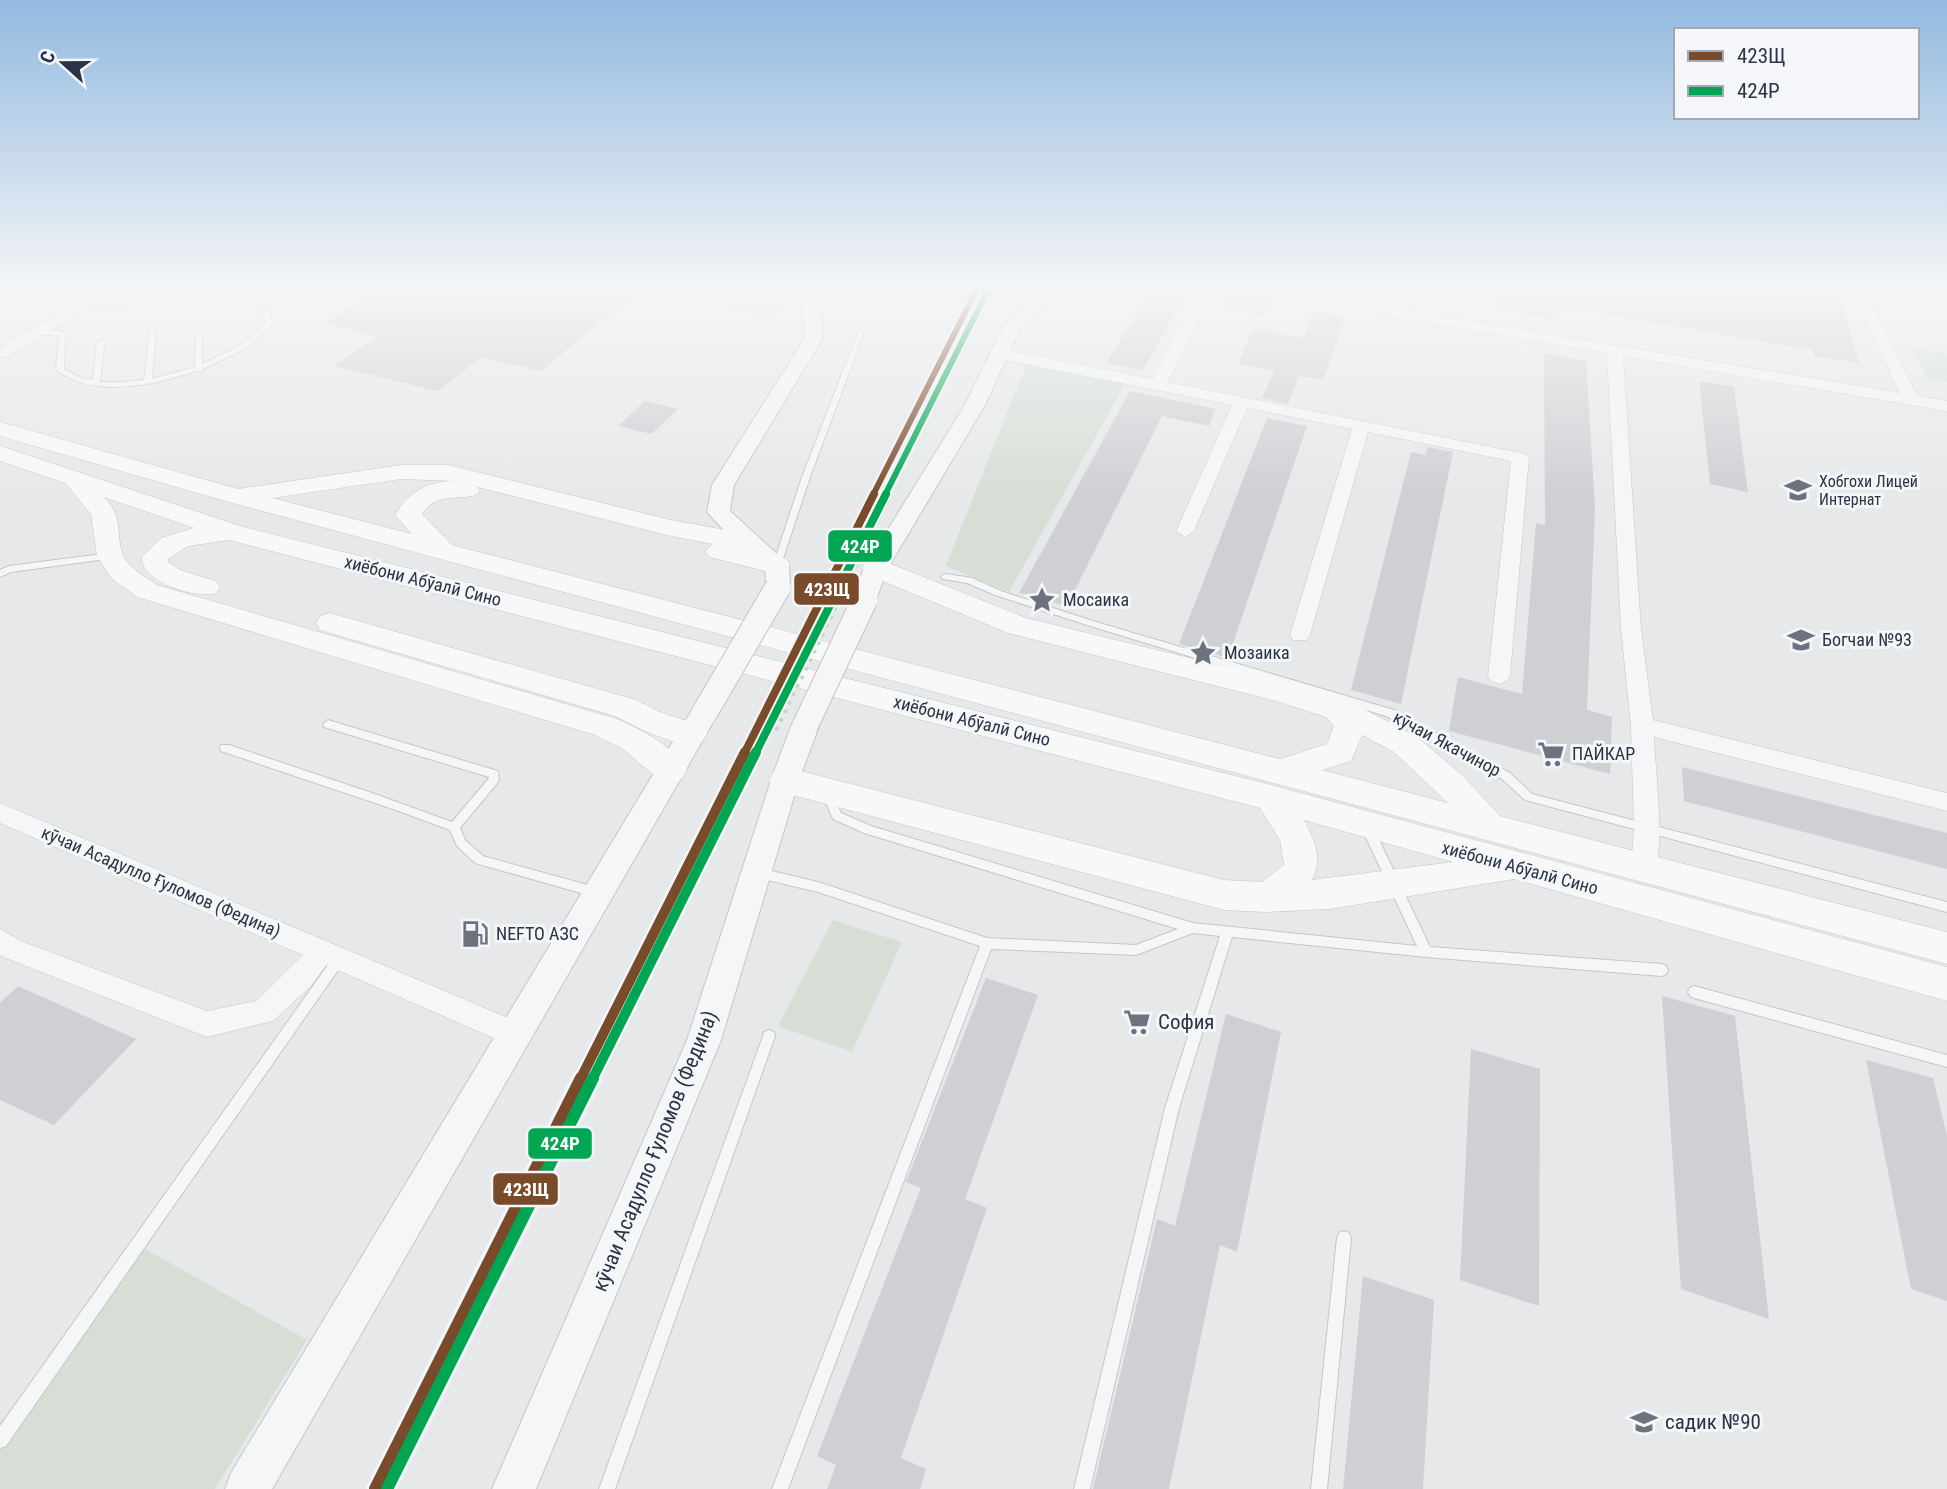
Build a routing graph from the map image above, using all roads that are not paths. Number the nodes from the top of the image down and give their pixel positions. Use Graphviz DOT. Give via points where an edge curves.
graph roads {
  1 [pos="61,358"];
  2 [pos="99,358"];
  3 [pos="150,358"];
  4 [pos="199,358"];
  5 [pos="221,358"];
  6 [pos="801,358"];
  7 [pos="850,358"];
  8 [pos="997,358"];
  9 [pos="1024,358"];
  10 [pos="1171,358"];
  11 [pos="1615,358"];
  12 [pos="1665,358"];
  13 [pos="1891,358"];
  14 [pos="1044,362"];
  15 [pos="199,370"];
  16 [pos="96,382"];
  17 [pos="148,382"];
  18 [pos="1158,385"];
  19 [pos="1911,400"];
  20 [pos="1241,402"];
  21 [pos="1947,406"];
  22 [pos="1361,426"];
  23 [pos="0,429"];
  24 [pos="0,453"];
  25 [pos="72,476"];
  26 [pos="234,496"];
  27 [pos="718,512"];
  28 [pos="671,528"];
  29 [pos="1185,531"];
  30 [pos="232,532"];
  31 [pos="747,542"];
  32 [pos="443,551"];
  33 [pos="110,556"];
  34 [pos="876,569"];
  35 [pos="0,574"];
  36 [pos="778,576"];
  37 [pos="946,577"];
  38 [pos="1300,635"];
  39 [pos="1499,676"];
  40 [pos="1337,709"];
  41 [pos="698,723"];
  42 [pos="328,724"];
  43 [pos="1642,726"];
  44 [pos="225,748"];
  45 [pos="671,770"];
  46 [pos="785,780"];
  47 [pos="1276,785"];
  48 [pos="825,791"];
  49 [pos="1947,802"];
  50 [pos="0,813"];
  51 [pos="1366,824"];
  52 [pos="454,827"];
  53 [pos="1489,827"];
  54 [pos="1646,828"];
  55 [pos="1513,866"];
  56 [pos="1644,869"];
  57 [pos="757,873"];
  58 [pos="1396,885"];
  59 [pos="598,892"];
  60 [pos="1261,898"];
  61 [pos="1947,907"];
  62 [pos="1193,928"];
  63 [pos="1227,934"];
  64 [pos="0,940"];
  65 [pos="987,943"];
  66 [pos="1947,948"];
  67 [pos="1426,952"];
  68 [pos="331,955"];
  69 [pos="1662,971"];
  70 [pos="1947,984"];
  71 [pos="1694,992"];
  72 [pos="515,1034"];
  73 [pos="769,1036"];
  74 [pos="1947,1061"];
  75 [pos="1344,1238"];
  76 [pos="0,1440"];
  77 [pos="247,1489"];
  78 [pos="514,1489"];
  79 [pos="607,1489"];
  80 [pos="780,1489"];
  81 [pos="1082,1489"];
  82 [pos="1319,1489"];
  1 -- 16 [label="lane" via="60,370"];
  2 -- 16 [label="lane"];
  3 -- 17 [label="lane"];
  4 -- 15 [label="lane"];
  5 -- 15 [label="lane"];
  6 -- 27 [label="street" via="723,485"];
  7 -- 36 [label="lane" via="806,477"];
  8 -- 34 [label="street" via="975,405"];
  9 -- 14 [label="street"];
  10 -- 18 [label="street"];
  11 -- 43 [label="street" via="1631,629"];
  12 -- 19 [label="street"];
  13 -- 19 [label="street"];
  14 -- 18 [label="street"];
  15 -- 17 [label="lane"];
  16 -- 17 [label="lane"];
  18 -- 20 [label="street"];
  19 -- 21 [label="street"];
  20 -- 22 [label="street"];
  20 -- 29 [label="street"];
  22 -- 38 [label="street"];
  22 -- 39 [label="street" via="1520,458"];
  23 -- 26 [label="main road, хиёбони Абӯалӣ Сино"];
  24 -- 25 [label="main road, хиёбони Абӯалӣ Сино"];
  25 -- 30 [label="main road, хиёбони Абӯалӣ Сино"];
  25 -- 33 [label="main road" via="104,512"];
  26 -- 28 [label="main road" via="401,472 448,472"];
  26 -- 32 [label="main road, хиёбони Абӯалӣ Сино"];
  27 -- 28 [label="main road"];
  27 -- 31 [label="street"];
  28 -- 31 [label="main road"];
  30 -- 41 [label="main road" via="177,540 155,557 155,566 170,576 625,708 651,721"];
  30 -- 47 [label="main road, хиёбони Абӯалӣ Сино"];
  31 -- 36 [label="street"];
  32 -- 36 [label="main road" via="408,516 414,502 427,494 463,489"];
  32 -- 47 [label="main road, хиёбони Абӯалӣ Сино"];
  33 -- 35 [label="lane"];
  33 -- 45 [label="main road" via="121,572 147,591 606,727 632,740"];
  34 -- 40 [label="main road" via="1018,626"];
  34 -- 46 [label="street, кӯчаи Асадулло Ғуломов (Федина), bridge"];
  36 -- 41 [label="street, bridge"];
  37 -- 54 [label="lane, кӯчаи Якачинор" via="969,580 1081,620 1390,713 1506,776 1529,797"];
  40 -- 47 [label="main road" via="1350,724 1340,752"];
  40 -- 53 [label="main road" via="1405,744 1451,784"];
  41 -- 45 [label="street"];
  42 -- 52 [label="lane" via="494,774"];
  43 -- 49 [label="street"];
  43 -- 54 [label="street"];
  44 -- 52 [label="lane" via="342,789 379,797"];
  45 -- 59 [label="street"];
  46 -- 48 [label="main road"];
  46 -- 57 [label="street, кӯчаи Асадулло Ғуломов (Федина)"];
  47 -- 51 [label="main road, хиёбони Абӯалӣ Сино"];
  47 -- 53 [label="main road, хиёбони Абӯалӣ Сино"];
  47 -- 60 [label="main road" via="1303,850 1301,873 1284,889"];
  48 -- 60 [label="main road" via="1223,895"];
  48 -- 62 [label="lane" via="837,816 868,830"];
  50 -- 68 [label="street, кӯчаи Асадулло Ғуломов (Федина)"];
  51 -- 55 [label="main road, хиёбони Абӯалӣ Сино"];
  51 -- 58 [label="lane"];
  52 -- 59 [label="lane" via="461,843 479,860"];
  53 -- 56 [label="main road, хиёбони Абӯалӣ Сино"];
  54 -- 56 [label="street"];
  54 -- 61 [label="lane, кӯчаи Якачинор"];
  55 -- 58 [label="main road"];
  55 -- 70 [label="main road, хиёбони Абӯалӣ Сино"];
  56 -- 66 [label="main road, хиёбони Абӯалӣ Сино"];
  57 -- 65 [label="lane" via="818,887"];
  57 -- 78 [label="street, кӯчаи Асадулло Ғуломов (Федина)" via="704,1040"];
  58 -- 60 [label="main road"];
  58 -- 67 [label="lane"];
  59 -- 72 [label="street"];
  62 -- 63 [label="lane"];
  62 -- 65 [label="lane" via="1136,950"];
  63 -- 67 [label="lane"];
  63 -- 81 [label="lane" via="1172,1108"];
  64 -- 68 [label="street" via="12,949 207,1024 263,1012"];
  65 -- 80 [label="lane"];
  67 -- 69 [label="lane"];
  68 -- 72 [label="street, кӯчаи Асадулло Ғуломов (Федина)"];
  68 -- 76 [label="lane"];
  71 -- 74 [label="lane"];
  72 -- 77 [label="street"];
  73 -- 79 [label="lane"];
  75 -- 82 [label="lane"];
}
